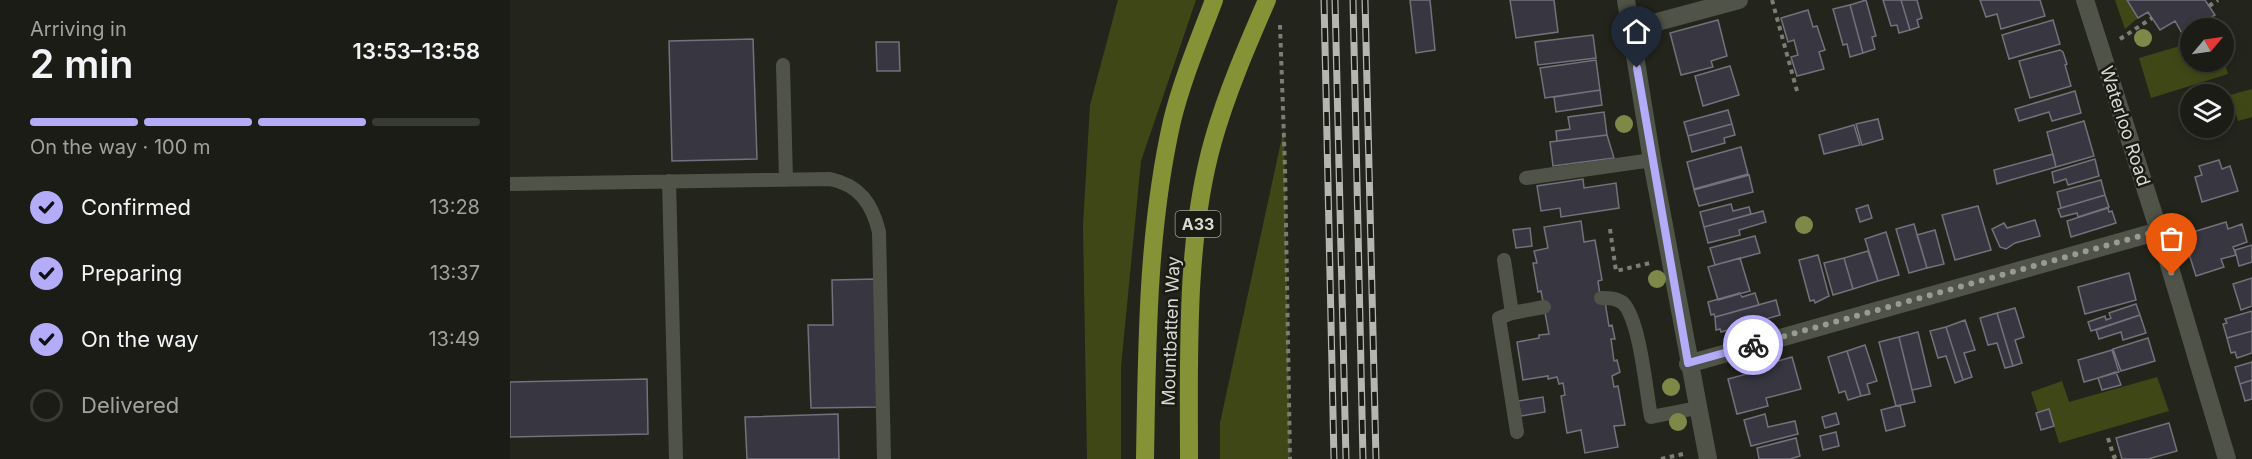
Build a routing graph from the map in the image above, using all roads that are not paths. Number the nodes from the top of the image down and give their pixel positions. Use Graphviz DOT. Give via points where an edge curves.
graph roads {
  1 [pos="1214,0"];
  2 [pos="1267,0"];
  3 [pos="1626,0"];
  4 [pos="1739,0"];
  5 [pos="2085,0"];
  6 [pos="1631,29"];
  7 [pos="783,65"];
  8 [pos="1652,160"];
  9 [pos="1526,178"];
  10 [pos="786,180"];
  11 [pos="669,182"];
  12 [pos="510,184"];
  13 [pos="2158,231"];
  14 [pos="1504,260"];
  15 [pos="1601,298"];
  16 [pos="1544,308"];
  17 [pos="1512,313"];
  18 [pos="1688,363"];
  19 [pos="1697,408"];
  20 [pos="1517,432"];
  21 [pos="676,459"];
  22 [pos="884,459"];
  23 [pos="1145,459"];
  24 [pos="1189,459"];
  25 [pos="1707,459"];
  26 [pos="2226,459"];
  1 -- 23 [label="highway, Mountbatten Way / A33" via="1172,121 1157,203 1150,282"];
  2 -- 24 [label="highway, Mountbatten Way / A33" via="1213,142 1200,206 1188,345"];
  3 -- 6 [label="street"];
  4 -- 6 [label="street"];
  5 -- 13 [label="street, Waterloo Road"];
  6 -- 8 [label="street"];
  7 -- 10 [label="lane"];
  8 -- 9 [label="lane"];
  8 -- 18 [label="street"];
  10 -- 11 [label="lane"];
  10 -- 22 [label="lane" via="830,179 846,183 861,193 875,217 879,232"];
  11 -- 12 [label="lane"];
  11 -- 21 [label="lane"];
  13 -- 18 [label="street"];
  13 -- 26 [label="street, Waterloo Road"];
  14 -- 17 [label="lane"];
  15 -- 19 [label="lane" via="1621,302 1635,327 1651,417"];
  16 -- 17 [label="lane"];
  17 -- 20 [label="lane" via="1499,318"];
  18 -- 19 [label="street"];
  19 -- 25 [label="street"];
}
